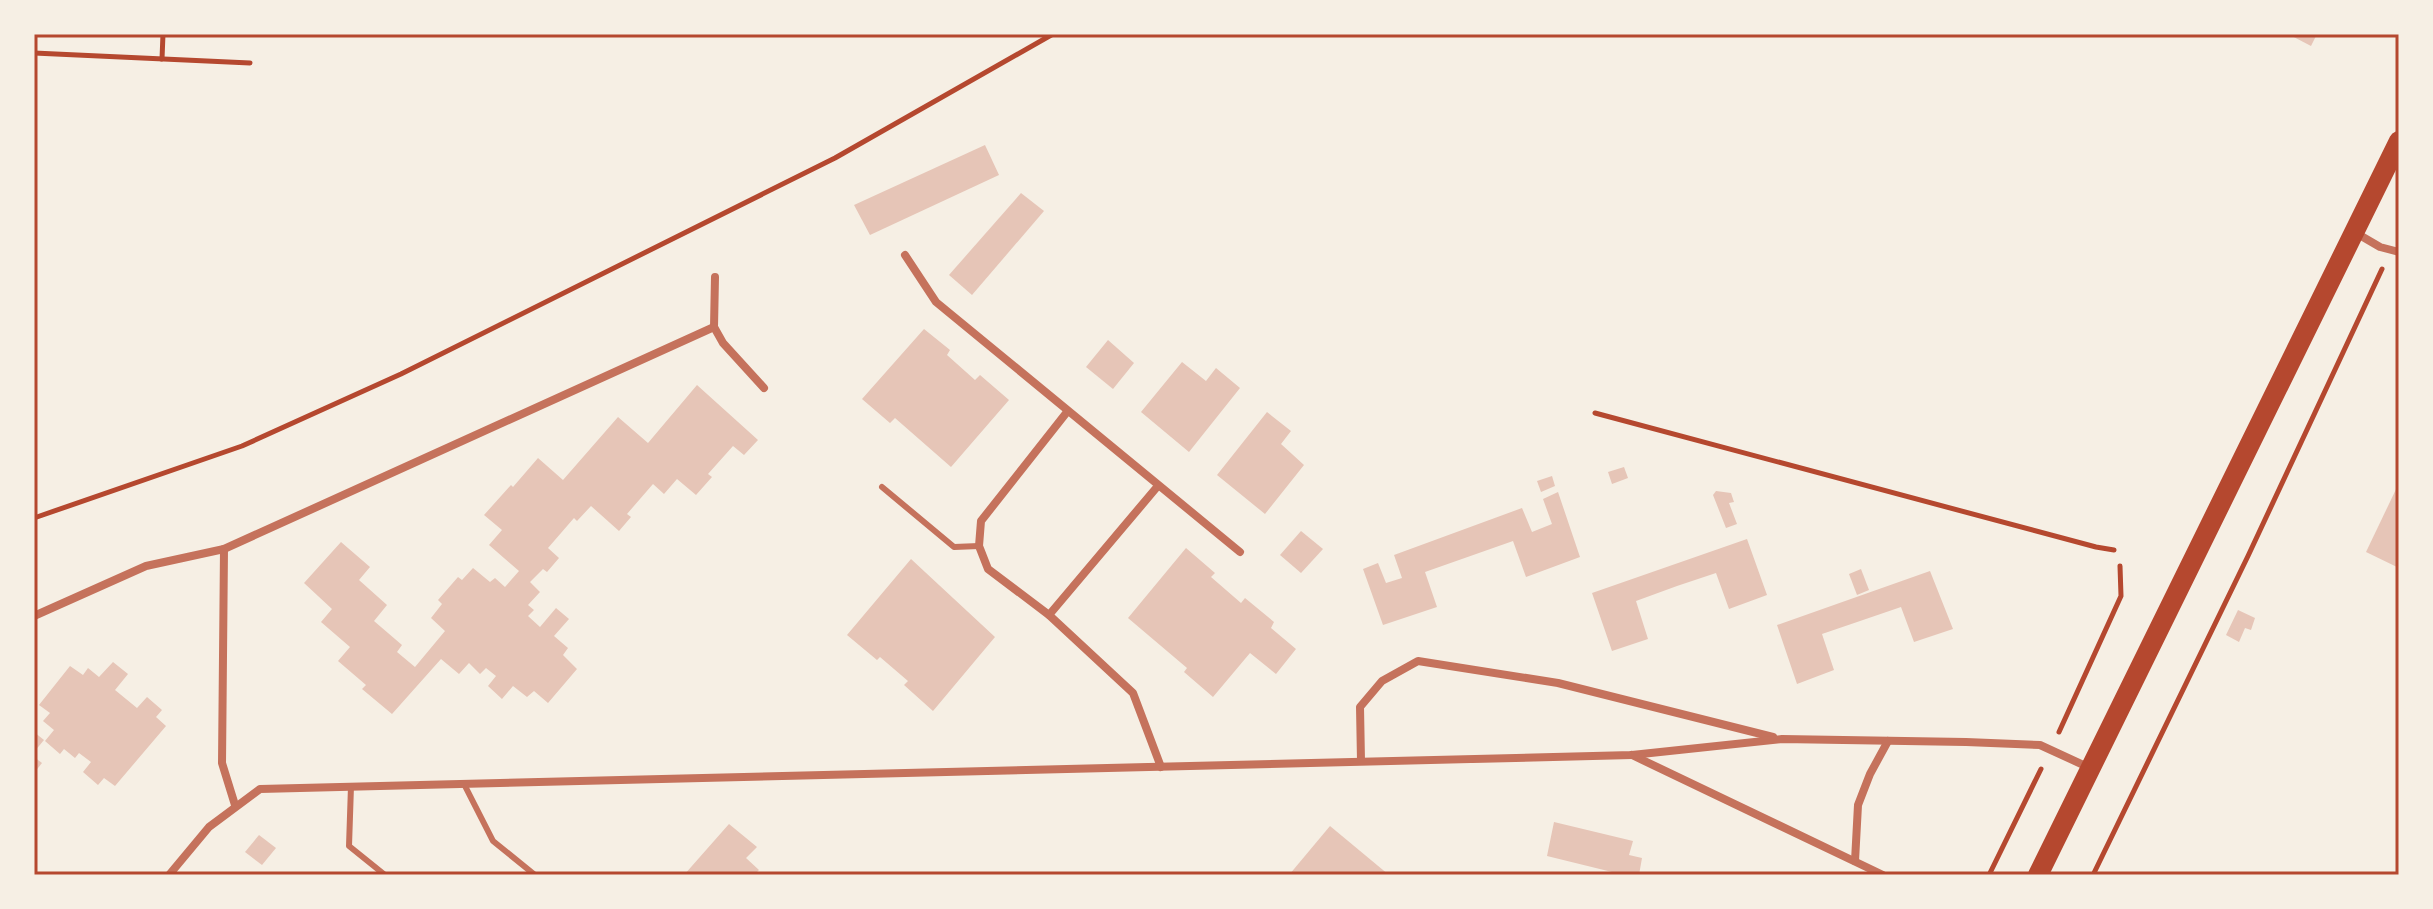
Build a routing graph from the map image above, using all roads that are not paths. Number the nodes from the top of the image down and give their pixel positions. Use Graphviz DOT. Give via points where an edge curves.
graph roads {
  1 [pos="2399,141"];
  2 [pos="2353,231"];
  3 [pos="2395,251"];
  4 [pos="905,255"];
  5 [pos="715,277"];
  6 [pos="714,327"];
  7 [pos="764,388"];
  8 [pos="1067,412"];
  9 [pos="882,487"];
  10 [pos="1157,487"];
  11 [pos="979,546"];
  12 [pos="224,549"];
  13 [pos="1240,552"];
  14 [pos="1049,615"];
  15 [pos="34,616"];
  16 [pos="1782,739"];
  17 [pos="1888,741"];
  18 [pos="1632,755"];
  19 [pos="1361,761"];
  20 [pos="1161,767"];
  21 [pos="2090,768"];
  22 [pos="464,784"];
  23 [pos="351,786"];
  24 [pos="235,805"];
  25 [pos="1855,861"];
  26 [pos="169,875"];
  27 [pos="385,875"];
  28 [pos="535,875"];
  29 [pos="1883,875"];
  30 [pos="2038,875"];
  1 -- 2 [label="main road"];
  2 -- 3 [label="street"];
  2 -- 21 [label="main road"];
  4 -- 8 [label="street" via="936,302"];
  5 -- 6 [label="street"];
  6 -- 7 [label="street"];
  6 -- 12 [label="street"];
  8 -- 10 [label="street"];
  8 -- 11 [label="street" via="981,521"];
  9 -- 11 [label="lane" via="954,547"];
  10 -- 13 [label="street"];
  10 -- 14 [label="street"];
  11 -- 14 [label="street" via="988,569"];
  12 -- 15 [label="street" via="146,566"];
  12 -- 24 [label="street" via="222,763"];
  14 -- 20 [label="street" via="1133,693"];
  16 -- 17 [label="street"];
  16 -- 18 [label="street"];
  16 -- 19 [label="street" via="1558,683 1418,661 1382,681 1360,707"];
  17 -- 21 [label="street" via="2040,745"];
  17 -- 25 [label="street" via="1858,805"];
  18 -- 19 [label="street"];
  18 -- 25 [label="street"];
  19 -- 20 [label="street"];
  20 -- 22 [label="street"];
  21 -- 30 [label="main road"];
  22 -- 23 [label="street"];
  22 -- 28 [label="lane" via="493,841"];
  23 -- 24 [label="street" via="260,789"];
  23 -- 27 [label="lane" via="349,846"];
  24 -- 26 [label="street"];
  25 -- 29 [label="street"];
}
